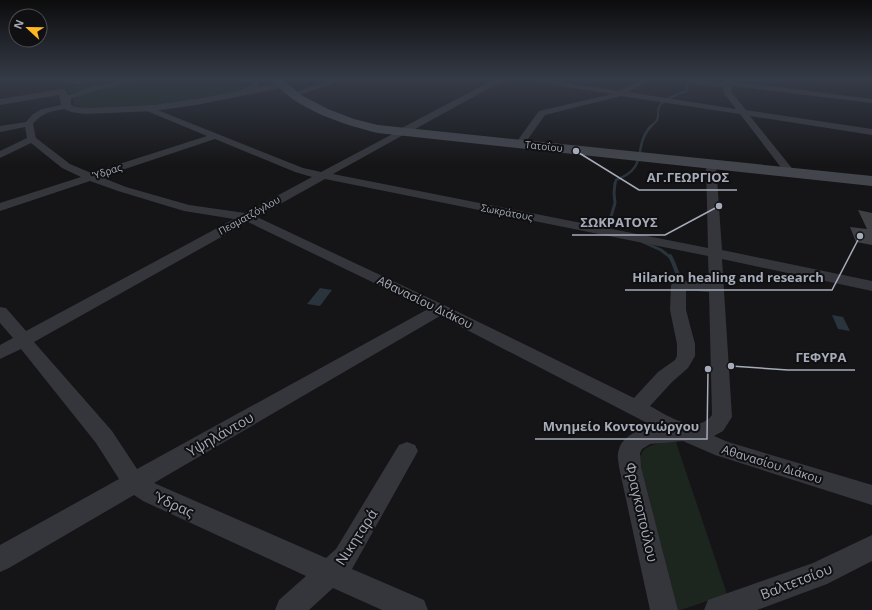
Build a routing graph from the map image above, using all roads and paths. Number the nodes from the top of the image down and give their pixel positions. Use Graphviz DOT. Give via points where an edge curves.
graph roads {
  1 [pos="46,108"];
  2 [pos="74,108"];
  3 [pos="134,108"];
  4 [pos="151,108"];
  5 [pos="315,108"];
  6 [pos="446,108"];
  7 [pos="562,108"];
  8 [pos="720,108"];
  9 [pos="740,108"];
  10 [pos="743,112"];
  11 [pos="29,124"];
  12 [pos="0,129"];
  13 [pos="402,132"];
  14 [pos="872,132"];
  15 [pos="215,136"];
  16 [pos="32,140"];
  17 [pos="520,144"];
  18 [pos="0,155"];
  19 [pos="711,164"];
  20 [pos="790,172"];
  21 [pos="322,176"];
  22 [pos="90,177"];
  23 [pos="872,181"];
  24 [pos="0,207"];
  25 [pos="245,218"];
  26 [pos="715,254"];
  27 [pos="872,286"];
  28 [pos="716,288"];
  29 [pos="440,309"];
  30 [pos="0,312"];
  31 [pos="23,341"];
  32 [pos="0,353"];
  33 [pos="636,409"];
  34 [pos="685,433"];
  35 [pos="407,451"];
  36 [pos="134,483"];
  37 [pos="872,495"];
  38 [pos="872,547"];
  39 [pos="0,559"];
  40 [pos="330,573"];
  41 [pos="289,610"];
  42 [pos="414,610"];
  43 [pos="664,610"];
  44 [pos="718,610"];
  1 -- 11 [label="street"];
  2 -- 3 [label="street"];
  4 -- 15 [label="street, Σωκράτους"];
  5 -- 13 [label="main road, Τατοΐου" via="342,120"];
  6 -- 13 [label="street, Πεσματζόγλου"];
  7 -- 17 [label="street" via="542,113"];
  8 -- 10 [label="street"];
  9 -- 10 [label="street"];
  10 -- 14 [label="street"];
  10 -- 20 [label="street"];
  11 -- 12 [label="street"];
  11 -- 16 [label="street"];
  13 -- 17 [label="main road, Τατοΐου"];
  13 -- 21 [label="street, Πεσματζόγλου"];
  15 -- 21 [label="street, Σωκράτους" via="299,170"];
  15 -- 22 [label="street, Ύδρας"];
  16 -- 18 [label="street"];
  16 -- 22 [label="street, Αθανασίου Διάκου" via="66,166"];
  17 -- 19 [label="main road, Τατοΐου"];
  19 -- 20 [label="main road, Τατοΐου"];
  19 -- 26 [label="street"];
  20 -- 23 [label="main road, Τατοΐου"];
  21 -- 25 [label="street, Πεσματζόγλου"];
  21 -- 26 [label="street, Σωκράτους"];
  22 -- 24 [label="street, Ύδρας"];
  22 -- 25 [label="street, Αθανασίου Διάκου" via="166,202"];
  25 -- 29 [label="street, Αθανασίου Διάκου" via="280,231"];
  25 -- 31 [label="street, Πεσματζόγλου"];
  26 -- 27 [label="street, Σωκράτους"];
  26 -- 28 [label="street"];
  28 -- 33 [label="street" via="679,285 678,310 686,344 686,356 682,364 665,377"];
  28 -- 34 [label="street" via="722,417 716,425 706,430"];
  29 -- 33 [label="street, Αθανασίου Διάκου"];
  29 -- 36 [label="street, Υψηλάντου"];
  30 -- 31 [label="street, Ύδρας"];
  31 -- 32 [label="street, Πεσματζόγλου"];
  31 -- 36 [label="street, Ύδρας" via="104,437"];
  33 -- 34 [label="street, Αθανασίου Διάκου"];
  34 -- 37 [label="street, Αθανασίου Διάκου" via="723,449"];
  34 -- 43 [label="street, Φραγκοπούλου" via="645,436 635,442 629,452 630,467"];
  35 -- 40 [label="street, Νικηταρά" via="345,558"];
  36 -- 39 [label="street, Υψηλάντου"];
  36 -- 40 [label="street, Ύδρας" via="151,494"];
  38 -- 44 [label="street, Βαλτετσίου" via="818,575"];
  40 -- 41 [label="street, Νικηταρά"];
  40 -- 42 [label="street, Ύδρας"];
}
